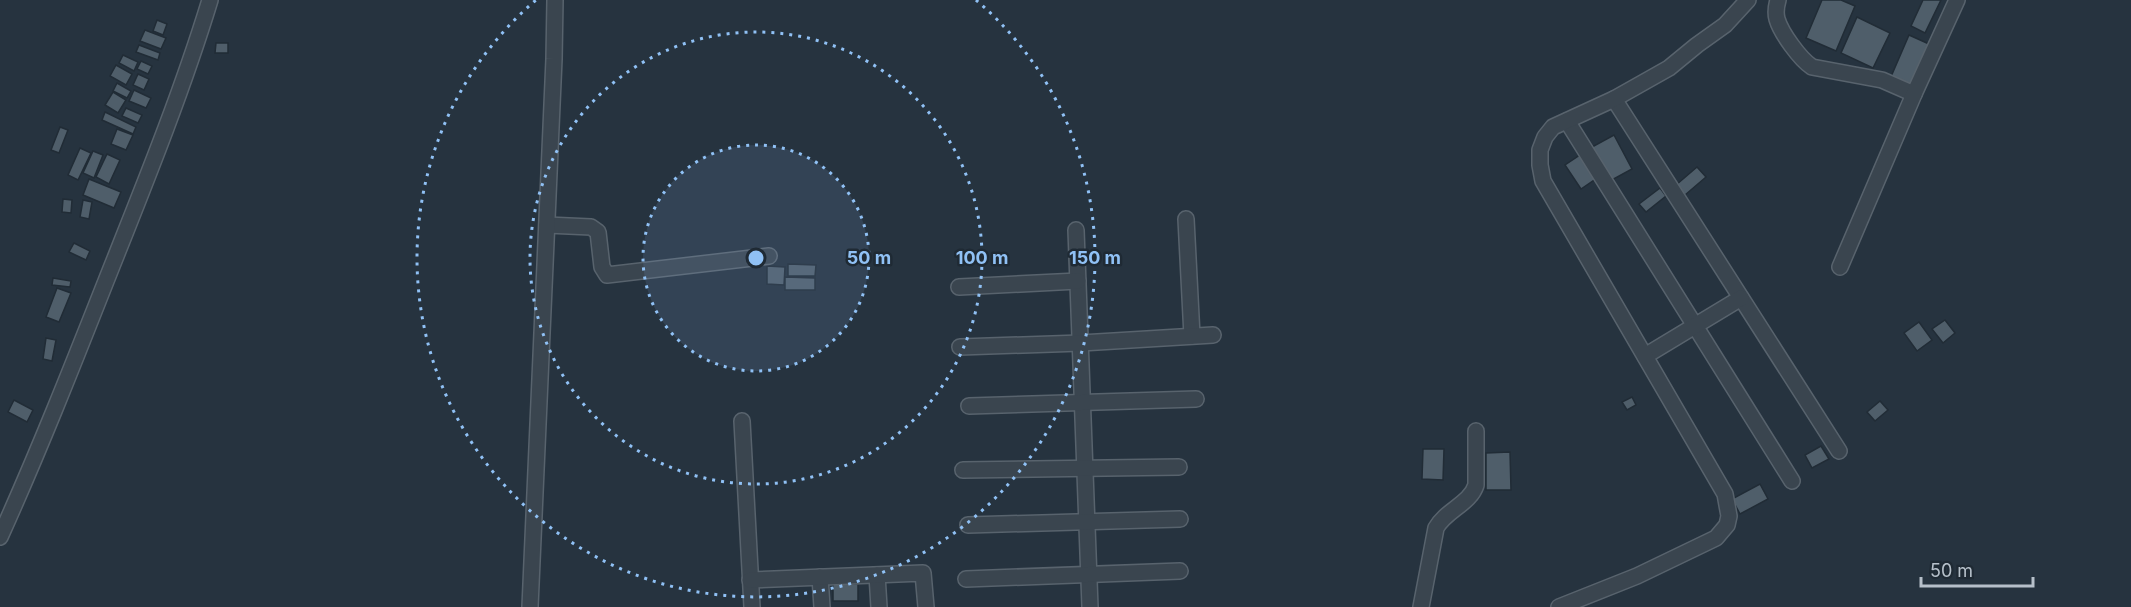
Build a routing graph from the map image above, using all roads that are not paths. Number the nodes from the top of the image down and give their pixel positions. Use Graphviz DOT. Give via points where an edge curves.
graph roads {
  1 [pos="210,0"];
  2 [pos="555,0"];
  3 [pos="1748,0"];
  4 [pos="1778,0"];
  5 [pos="1957,0"];
  6 [pos="1914,94"];
  7 [pos="1614,99"];
  8 [pos="1567,121"];
  9 [pos="1186,219"];
  10 [pos="547,225"];
  11 [pos="1076,230"];
  12 [pos="769,256"];
  13 [pos="1840,267"];
  14 [pos="1078,281"];
  15 [pos="959,287"];
  16 [pos="1741,298"];
  17 [pos="1695,326"];
  18 [pos="1213,335"];
  19 [pos="1192,336"];
  20 [pos="1081,343"];
  21 [pos="960,347"];
  22 [pos="1645,356"];
  23 [pos="1196,399"];
  24 [pos="1083,402"];
  25 [pos="969,406"];
  26 [pos="742,421"];
  27 [pos="1476,431"];
  28 [pos="1839,452"];
  29 [pos="1179,467"];
  30 [pos="1085,469"];
  31 [pos="963,470"];
  32 [pos="1792,481"];
  33 [pos="1180,519"];
  34 [pos="1087,522"];
  35 [pos="968,525"];
  36 [pos="0,537"];
  37 [pos="1180,571"];
  38 [pos="1089,574"];
  39 [pos="877,575"];
  40 [pos="820,577"];
  41 [pos="966,579"];
  42 [pos="750,580"];
  43 [pos="530,607"];
  44 [pos="752,607"];
  45 [pos="822,607"];
  46 [pos="879,607"];
  47 [pos="926,607"];
  48 [pos="1090,607"];
  49 [pos="1421,607"];
  50 [pos="1559,607"];
  1 -- 36 [label="street" via="149,174"];
  2 -- 10 [label="street"];
  3 -- 7 [label="street" via="1725,25 1669,68"];
  4 -- 6 [label="street" via="1777,21 1802,61 1812,67 1882,80"];
  5 -- 6 [label="street"];
  6 -- 13 [label="street"];
  7 -- 8 [label="street"];
  7 -- 16 [label="street"];
  8 -- 17 [label="street"];
  8 -- 22 [label="street" via="1553,127 1540,150 1544,181"];
  9 -- 19 [label="street"];
  10 -- 12 [label="street" via="591,226 598,232 602,267 608,275"];
  10 -- 43 [label="street"];
  11 -- 14 [label="street"];
  14 -- 15 [label="street"];
  14 -- 20 [label="street"];
  16 -- 17 [label="street"];
  16 -- 28 [label="street"];
  17 -- 22 [label="street"];
  17 -- 32 [label="street"];
  18 -- 19 [label="street"];
  19 -- 20 [label="street"];
  20 -- 21 [label="street"];
  20 -- 24 [label="street"];
  22 -- 50 [label="street" via="1725,495 1727,525 1716,538 1637,576"];
  23 -- 24 [label="street"];
  24 -- 25 [label="street"];
  24 -- 30 [label="street"];
  26 -- 42 [label="street"];
  27 -- 49 [label="street" via="1474,492 1440,519"];
  29 -- 30 [label="street"];
  30 -- 31 [label="street"];
  30 -- 34 [label="street"];
  33 -- 34 [label="street"];
  34 -- 35 [label="street"];
  34 -- 38 [label="street"];
  37 -- 38 [label="street"];
  38 -- 41 [label="street"];
  38 -- 48 [label="street"];
  39 -- 40 [label="street"];
  39 -- 46 [label="street"];
  39 -- 47 [label="street" via="923,573"];
  40 -- 42 [label="street"];
  40 -- 45 [label="street"];
  42 -- 44 [label="street"];
}
